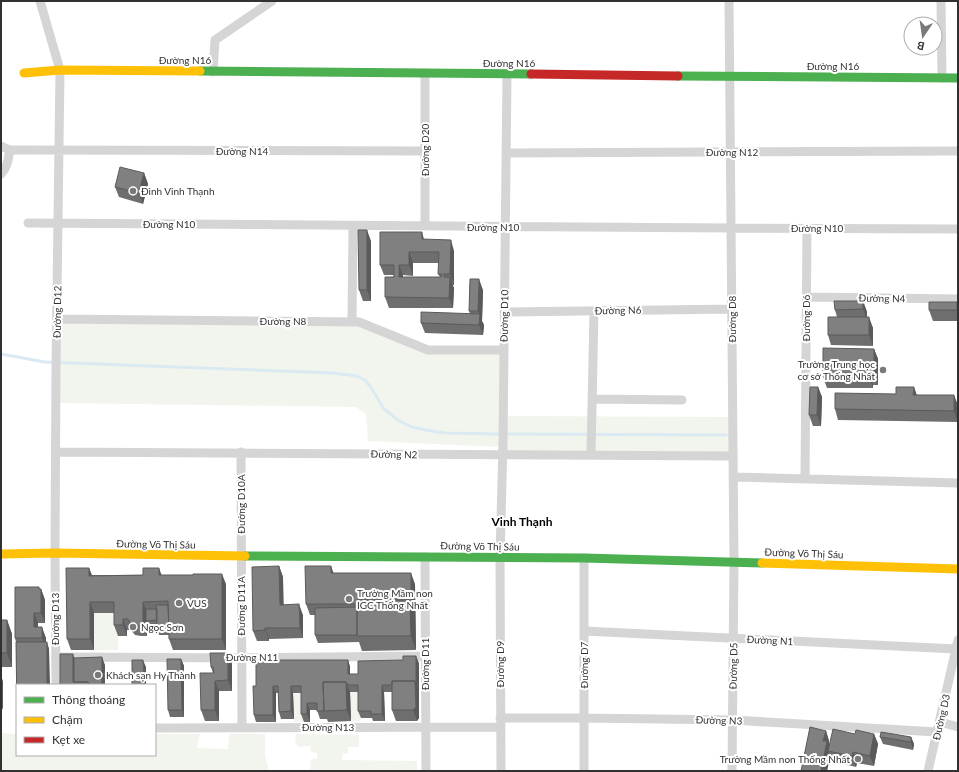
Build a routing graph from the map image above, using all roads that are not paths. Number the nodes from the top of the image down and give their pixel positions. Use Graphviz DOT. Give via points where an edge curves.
graph roads {
  1 [pos="40,1"];
  2 [pos="272,1"];
  3 [pos="730,1"];
  4 [pos="941,1"];
  5 [pos="258,5"];
  6 [pos="60,70"];
  7 [pos="213,72"];
  8 [pos="24,73"];
  9 [pos="425,73"];
  10 [pos="506,74"];
  11 [pos="730,76"];
  12 [pos="942,78"];
  13 [pos="958,78"];
  14 [pos="5,148"];
  15 [pos="59,150"];
  16 [pos="425,151"];
  17 [pos="958,151"];
  18 [pos="731,152"];
  19 [pos="506,153"];
  20 [pos="1,174"];
  21 [pos="28,223"];
  22 [pos="58,223"];
  23 [pos="354,226"];
  24 [pos="425,226"];
  25 [pos="505,227"];
  26 [pos="732,228"];
  27 [pos="807,228"];
  28 [pos="958,229"];
  29 [pos="806,297"];
  30 [pos="958,299"];
  31 [pos="732,309"];
  32 [pos="594,311"];
  33 [pos="504,312"];
  34 [pos="57,319"];
  35 [pos="352,322"];
  36 [pos="504,350"];
  37 [pos="592,399"];
  38 [pos="682,400"];
  39 [pos="56,452"];
  40 [pos="241,452"];
  41 [pos="502,455"];
  42 [pos="591,455"];
  43 [pos="733,456"];
  44 [pos="733,477"];
  45 [pos="805,479"];
  46 [pos="958,483"];
  47 [pos="55,553"];
  48 [pos="1,554"];
  49 [pos="240,556"];
  50 [pos="425,557"];
  51 [pos="500,558"];
  52 [pos="584,558"];
  53 [pos="734,562"];
  54 [pos="958,569"];
  55 [pos="584,630"];
  56 [pos="733,638"];
  57 [pos="957,644"];
  58 [pos="425,656"];
  59 [pos="56,657"];
  60 [pos="241,658"];
  61 [pos="56,684"];
  62 [pos="584,718"];
  63 [pos="732,720"];
  64 [pos="500,722"];
  65 [pos="940,722"];
  66 [pos="426,727"];
  67 [pos="958,727"];
  68 [pos="156,728"];
  69 [pos="242,728"];
  70 [pos="937,732"];
  71 [pos="426,771"];
  72 [pos="500,771"];
  73 [pos="584,771"];
  74 [pos="732,771"];
  75 [pos="928,771"];
  1 -- 6 [label="street, Đường D12"];
  2 -- 5 [label="street"];
  3 -- 11 [label="street"];
  4 -- 12 [label="street"];
  5 -- 7 [label="street" via="215,40"];
  6 -- 7 [label="main road, Đường N16"];
  6 -- 8 [label="main road, Đường N16"];
  6 -- 15 [label="street, Đường D12"];
  7 -- 9 [label="main road, Đường N16"];
  9 -- 10 [label="main road, Đường N16"];
  9 -- 16 [label="street, Đường D20"];
  10 -- 11 [label="main road, Đường N16"];
  10 -- 19 [label="street, Đường D10"];
  11 -- 12 [label="main road, Đường N16"];
  11 -- 18 [label="street, Đường D8"];
  12 -- 13 [label="main road, Đường N16"];
  14 -- 15 [label="street, Đường N14"];
  14 -- 20 [label="street" via="8,164"];
  15 -- 16 [label="street, Đường N14"];
  15 -- 22 [label="street, Đường D12"];
  16 -- 24 [label="street, Đường D20"];
  17 -- 18 [label="street, Đường N12"];
  18 -- 19 [label="street, Đường N12"];
  18 -- 26 [label="street, Đường D8"];
  19 -- 25 [label="street, Đường D10"];
  21 -- 22 [label="street, Đường N10"];
  22 -- 23 [label="street, Đường N10"];
  22 -- 34 [label="street, Đường D12"];
  23 -- 24 [label="street, Đường N10"];
  23 -- 35 [label="street"];
  24 -- 25 [label="street, Đường N10"];
  25 -- 26 [label="street, Đường N10"];
  25 -- 33 [label="street, Đường D10"];
  26 -- 27 [label="street, Đường N10"];
  26 -- 31 [label="street, Đường D8"];
  27 -- 28 [label="street, Đường N10"];
  27 -- 29 [label="street, Đường D6"];
  29 -- 30 [label="street, Đường N4"];
  29 -- 45 [label="street, Đường D6"];
  31 -- 32 [label="street, Đường N6"];
  31 -- 43 [label="street, Đường D8"];
  32 -- 33 [label="street, Đường N6"];
  32 -- 37 [label="street"];
  33 -- 36 [label="street, Đường D10"];
  34 -- 35 [label="street, Đường N8"];
  34 -- 39 [label="street, Đường D12"];
  35 -- 36 [label="street, Đường N8" via="359,322 428,350"];
  36 -- 41 [label="street, Đường D10"];
  37 -- 38 [label="street"];
  37 -- 42 [label="street"];
  39 -- 40 [label="street, Đường N2"];
  39 -- 47 [label="street, Đường D12"];
  40 -- 41 [label="street, Đường N2"];
  40 -- 49 [label="street, Đường D10A"];
  41 -- 42 [label="street, Đường N2"];
  41 -- 51 [label="street, Đường D10"];
  42 -- 43 [label="street, Đường N2"];
  43 -- 44 [label="street, Đường D8"];
  44 -- 45 [label="street"];
  44 -- 53 [label="street, Đường D8"];
  45 -- 46 [label="street"];
  47 -- 48 [label="main road, Đường Võ Thị Sáu"];
  47 -- 49 [label="main road, Đường Võ Thị Sáu"];
  47 -- 59 [label="street, Đường D13"];
  49 -- 50 [label="main road, Đường Võ Thị Sáu"];
  49 -- 60 [label="street, Đường D11A"];
  50 -- 51 [label="main road, Đường Võ Thị Sáu"];
  50 -- 58 [label="street, Đường D11"];
  51 -- 52 [label="main road, Đường Võ Thị Sáu"];
  51 -- 64 [label="street, Đường D9"];
  52 -- 53 [label="main road, Đường Võ Thị Sáu"];
  52 -- 55 [label="street, Đường D7"];
  53 -- 54 [label="main road, Đường Võ Thị Sáu"];
  53 -- 56 [label="street, Đường D5"];
  55 -- 56 [label="street, Đường N1"];
  55 -- 62 [label="street, Đường D7"];
  56 -- 57 [label="street, Đường N1"];
  56 -- 63 [label="street, Đường D5"];
  57 -- 65 [label="street, Đường D3"];
  58 -- 60 [label="street, Đường N11"];
  58 -- 66 [label="street, Đường D11"];
  59 -- 60 [label="street, Đường N11"];
  59 -- 61 [label="street, Đường D13"];
  60 -- 69 [label="street, Đường D11A"];
  62 -- 63 [label="street, Đường N3"];
  62 -- 64 [label="street, Đường N3"];
  62 -- 73 [label="street, Đường D7"];
  63 -- 70 [label="street, Đường N3"];
  63 -- 74 [label="street, Đường D5"];
  64 -- 66 [label="street, Đường N13"];
  64 -- 72 [label="street, Đường D9"];
  65 -- 67 [label="street"];
  65 -- 70 [label="street, Đường D3"];
  66 -- 69 [label="street, Đường N13"];
  66 -- 71 [label="street, Đường D11"];
  68 -- 69 [label="street, Đường N13"];
  70 -- 75 [label="street, Đường D3"];
}
